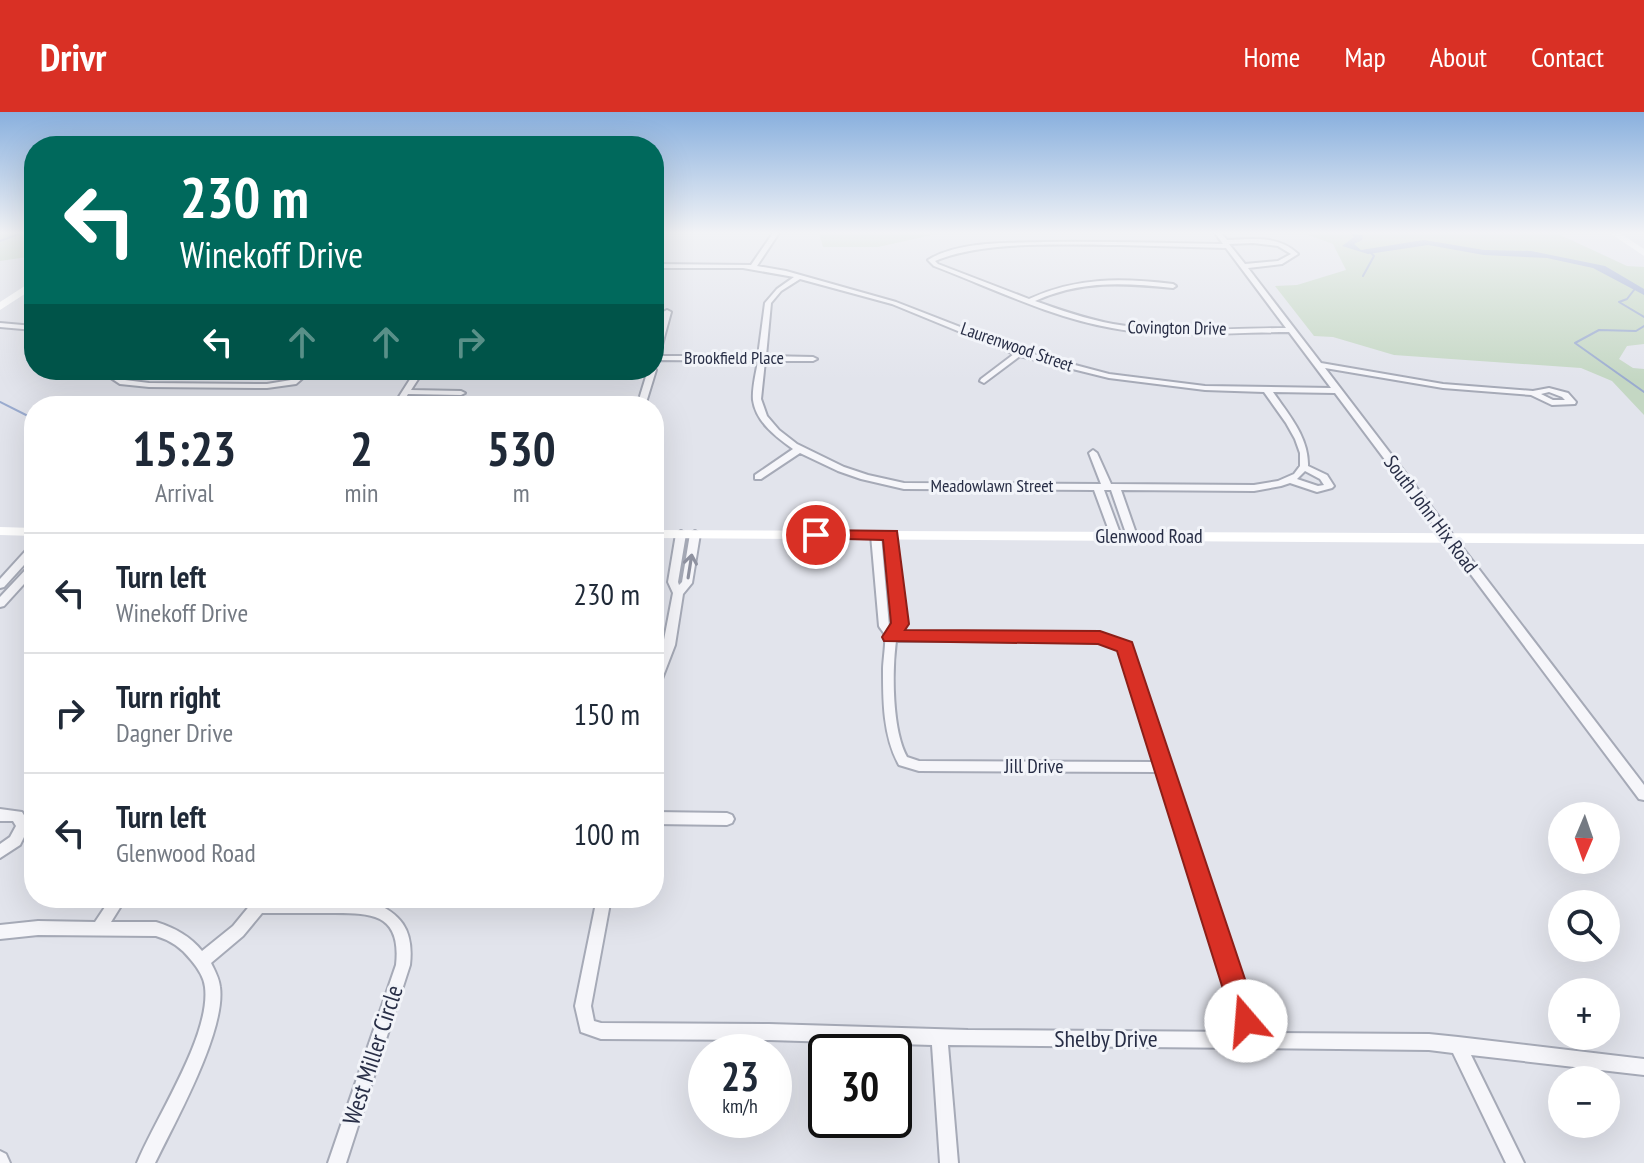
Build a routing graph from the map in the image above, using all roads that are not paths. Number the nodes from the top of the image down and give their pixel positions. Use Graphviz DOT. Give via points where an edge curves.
graph roads {
  1 [pos="790,282"];
  2 [pos="820,282"];
  3 [pos="981,282"];
  4 [pos="1256,282"];
  5 [pos="1173,286"];
  6 [pos="24,290"];
  7 [pos="1030,301"];
  8 [pos="0,307"];
  9 [pos="667,312"];
  10 [pos="664,324"];
  11 [pos="0,325"];
  12 [pos="24,327"];
  13 [pos="1292,330"];
  14 [pos="1019,353"];
  15 [pos="761,358"];
  16 [pos="813,359"];
  17 [pos="664,360"];
  18 [pos="1319,365"];
  19 [pos="120,380"];
  20 [pos="292,380"];
  21 [pos="414,380"];
  22 [pos="984,381"];
  23 [pos="1268,391"];
  24 [pos="1338,391"];
  25 [pos="406,392"];
  26 [pos="461,393"];
  27 [pos="1533,393"];
  28 [pos="403,396"];
  29 [pos="801,448"];
  30 [pos="1093,453"];
  31 [pos="1304,467"];
  32 [pos="758,477"];
  33 [pos="1291,480"];
  34 [pos="1107,487"];
  35 [pos="0,531"];
  36 [pos="24,532"];
  37 [pos="664,534"];
  38 [pos="688,534"];
  39 [pos="884,535"];
  40 [pos="1116,536"];
  41 [pos="1132,536"];
  42 [pos="1448,538"];
  43 [pos="1644,539"];
  44 [pos="24,558"];
  45 [pos="24,570"];
  46 [pos="11,572"];
  47 [pos="24,578"];
  48 [pos="0,585"];
  49 [pos="0,603"];
  50 [pos="891,637"];
  51 [pos="664,660"];
  52 [pos="1165,767"];
  53 [pos="1644,795"];
  54 [pos="0,815"];
  55 [pos="664,818"];
  56 [pos="727,819"];
  57 [pos="0,852"];
  58 [pos="112,908"];
  59 [pos="258,908"];
  60 [pos="371,908"];
  61 [pos="602,908"];
  62 [pos="99,928"];
  63 [pos="0,932"];
  64 [pos="201,962"];
  65 [pos="939,1037"];
  66 [pos="1252,1040"];
  67 [pos="1458,1045"];
  68 [pos="1644,1067"];
  69 [pos="146,1163"];
  70 [pos="337,1163"];
  71 [pos="949,1163"];
  72 [pos="1515,1163"];
  1 -- 15 [label="street, Meadowlawn Street" via="768,303"];
  2 -- 14 [label="street, Laurenwood Street" via="908,307"];
  3 -- 7 [label="street, Covington Drive"];
  4 -- 13 [label="street, South John Hix Road"];
  5 -- 7 [label="street" via="1080,283"];
  6 -- 8 [label="street"];
  7 -- 13 [label="street, Covington Drive" via="1126,328"];
  9 -- 10 [label="street"];
  11 -- 12 [label="street"];
  13 -- 18 [label="street, South John Hix Road"];
  14 -- 22 [label="street"];
  14 -- 23 [label="street, Laurenwood Street" via="1137,381"];
  15 -- 16 [label="street, Brookfield Place"];
  15 -- 17 [label="street, Brookfield Place"];
  15 -- 29 [label="street, Meadowlawn Street" via="760,413 772,429"];
  18 -- 24 [label="street, South John Hix Road"];
  18 -- 27 [label="street" via="1430,385"];
  19 -- 20 [label="street" via="252,386"];
  21 -- 25 [label="street"];
  23 -- 24 [label="street, Laurenwood Street"];
  23 -- 31 [label="street" via="1304,447"];
  24 -- 42 [label="street, South John Hix Road"];
  25 -- 26 [label="street"];
  25 -- 28 [label="street"];
  29 -- 32 [label="street"];
  29 -- 34 [label="street, Meadowlawn Street" via="850,474 891,485"];
  30 -- 34 [label="street"];
  31 -- 33 [label="street"];
  31 -- 33 [label="street" via="1324,477 1329,486 1317,489"];
  33 -- 34 [label="street, Meadowlawn Street" via="1254,488"];
  34 -- 40 [label="street"];
  34 -- 41 [label="street"];
  35 -- 36 [label="street"];
  37 -- 38 [label="street, Glenwood Road"];
  38 -- 39 [label="street, Glenwood Road"];
  38 -- 51 [label="street" via="687,583 678,593"];
  39 -- 40 [label="street, Glenwood Road"];
  39 -- 50 [label="street" via="900,624"];
  40 -- 41 [label="street, Glenwood Road"];
  41 -- 42 [label="street, Glenwood Road"];
  42 -- 43 [label="street, Glenwood Road"];
  42 -- 53 [label="street, South John Hix Road"];
  44 -- 46 [label="street"];
  45 -- 46 [label="street"];
  46 -- 48 [label="street"];
  47 -- 49 [label="street"];
  50 -- 52 [label="street" via="1100,637 1121,643 1131,658"];
  50 -- 52 [label="street, Jill Drive" via="894,740 903,761 919,766"];
  52 -- 66 [label="street"];
  54 -- 57 [label="street" via="17,816 23,825 15,841"];
  55 -- 56 [label="street"];
  58 -- 62 [label="street"];
  59 -- 64 [label="street"];
  60 -- 70 [label="street, West Miller Circle" via="400,926 406,946"];
  61 -- 65 [label="street, Shelby Drive" via="583,1006 587,1026 601,1031"];
  62 -- 63 [label="street"];
  62 -- 64 [label="street" via="169,932"];
  64 -- 69 [label="street" via="213,987 211,1018"];
  65 -- 66 [label="street, Shelby Drive"];
  65 -- 71 [label="street"];
  66 -- 67 [label="street, Shelby Drive"];
  67 -- 68 [label="street, Shelby Drive"];
  67 -- 72 [label="street"];
}
